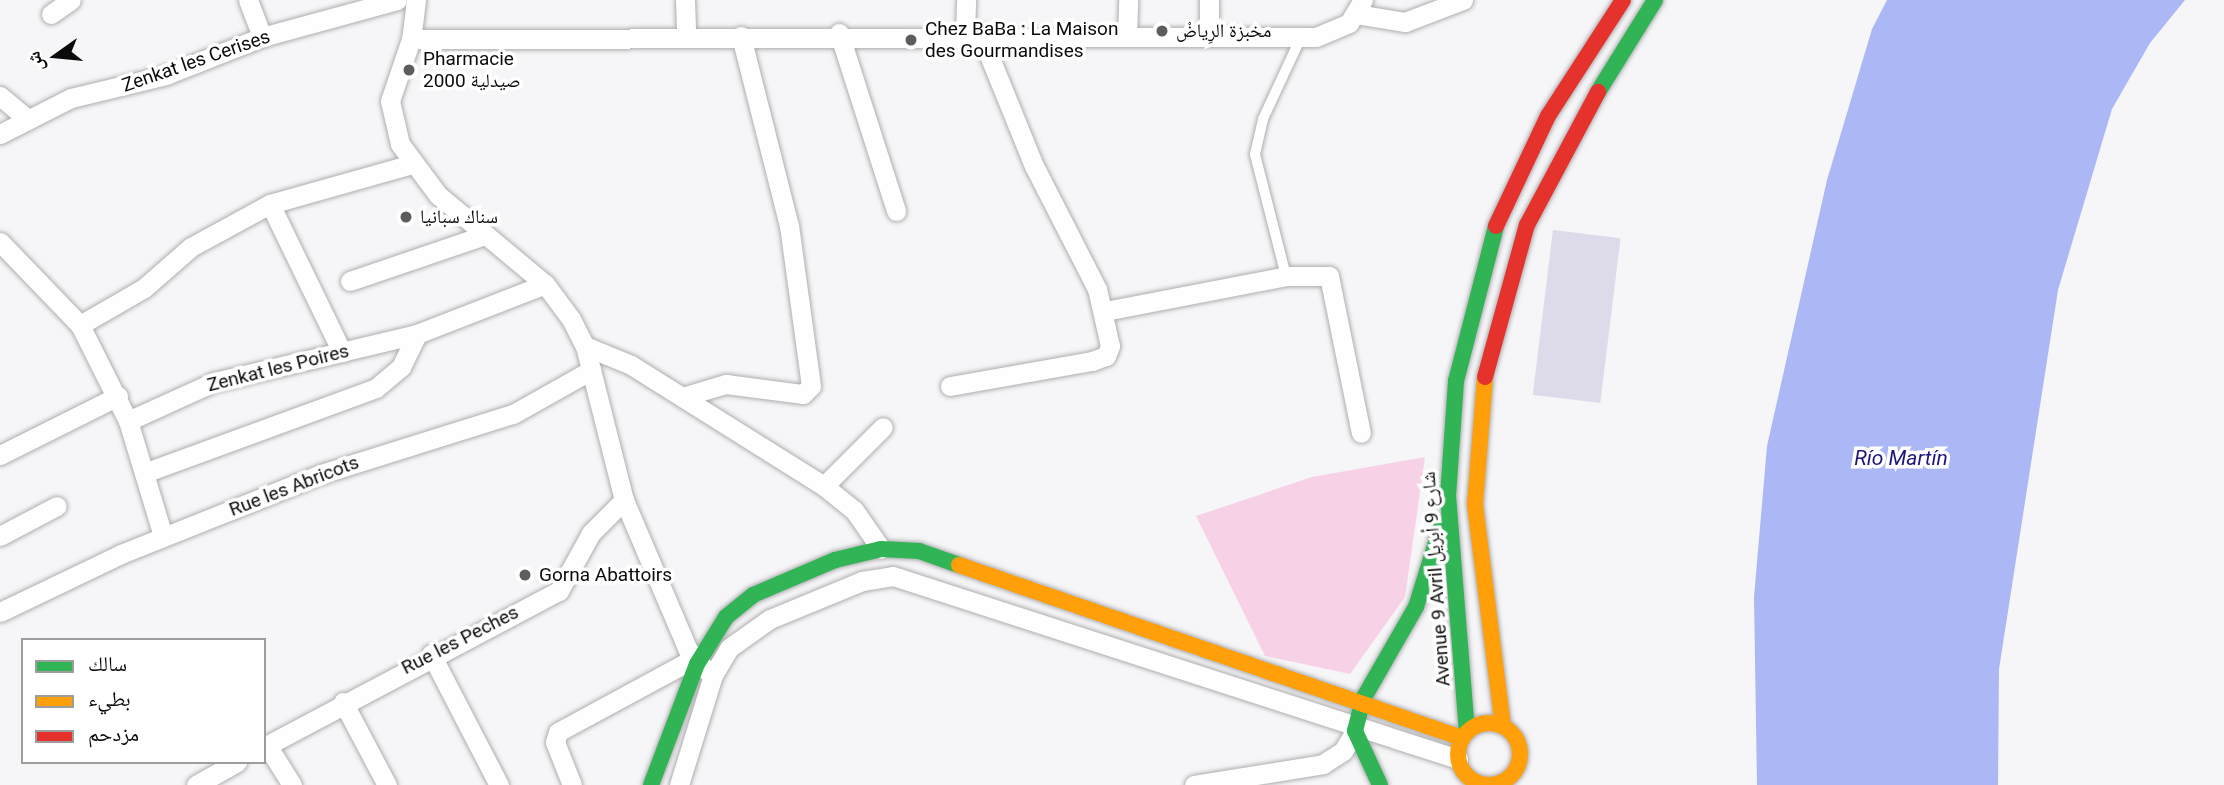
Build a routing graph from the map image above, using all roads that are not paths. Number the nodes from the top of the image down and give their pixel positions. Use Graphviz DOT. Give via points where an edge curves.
graph roads {
  1 [pos="71,0"];
  2 [pos="248,0"];
  3 [pos="397,0"];
  4 [pos="416,0"];
  5 [pos="685,0"];
  6 [pos="966,0"];
  7 [pos="1128,0"];
  8 [pos="1209,0"];
  9 [pos="1463,0"];
  10 [pos="1623,0"];
  11 [pos="1655,0"];
  12 [pos="1360,7"];
  13 [pos="51,14"];
  14 [pos="839,33"];
  15 [pos="973,33"];
  16 [pos="741,36"];
  17 [pos="1127,36"];
  18 [pos="1209,36"];
  19 [pos="262,37"];
  20 [pos="686,37"];
  21 [pos="1308,37"];
  22 [pos="411,38"];
  23 [pos="0,96"];
  24 [pos="26,118"];
  25 [pos="0,134"];
  26 [pos="412,164"];
  27 [pos="270,204"];
  28 [pos="896,211"];
  29 [pos="485,235"];
  30 [pos="0,242"];
  31 [pos="1286,276"];
  32 [pos="350,281"];
  33 [pos="545,284"];
  34 [pos="1105,311"];
  35 [pos="79,325"];
  36 [pos="417,334"];
  37 [pos="585,346"];
  38 [pos="342,352"];
  39 [pos="591,370"];
  40 [pos="950,386"];
  41 [pos="118,396"];
  42 [pos="682,397"];
  43 [pos="128,421"];
  44 [pos="883,427"];
  45 [pos="1361,433"];
  46 [pos="0,455"];
  47 [pos="144,473"];
  48 [pos="824,486"];
  49 [pos="1448,496"];
  50 [pos="624,500"];
  51 [pos="57,506"];
  52 [pos="0,536"];
  53 [pos="163,536"];
  54 [pos="881,549"];
  55 [pos="0,612"];
  56 [pos="431,654"];
  57 [pos="701,666"];
  58 [pos="1363,699"];
  59 [pos="343,702"];
  60 [pos="1503,726"];
  61 [pos="1355,731"];
  62 [pos="1465,735"];
  63 [pos="266,746"];
  64 [pos="1458,759"];
  65 [pos="234,764"];
  66 [pos="1518,766"];
  67 [pos="197,785"];
  68 [pos="292,785"];
  69 [pos="387,785"];
  70 [pos="499,785"];
  71 [pos="572,785"];
  72 [pos="651,785"];
  73 [pos="679,785"];
  74 [pos="1194,785"];
  75 [pos="1380,785"];
  76 [pos="1489,785"];
  77 [pos="1527,785"];
  1 -- 13 [label="street"];
  2 -- 19 [label="street"];
  3 -- 19 [label="street, Zenkat les Cerises"];
  4 -- 22 [label="street"];
  5 -- 20 [label="street"];
  6 -- 15 [label="street"];
  7 -- 17 [label="street"];
  8 -- 18 [label="street"];
  9 -- 12 [label="street" via="1405,22"];
  10 -- 49 [label="main road, Avenue 9 Avril شارع 9 أبريل" via="1548,116 1499,216 1456,381"];
  11 -- 60 [label="main road" via="1577,125 1527,225 1492,334 1477,422 1475,505"];
  12 -- 21 [label="street"];
  14 -- 15 [label="street"];
  14 -- 16 [label="street"];
  14 -- 28 [label="street"];
  15 -- 17 [label="street"];
  15 -- 34 [label="street"];
  16 -- 20 [label="street"];
  16 -- 42 [label="street" via="789,226 811,386 803,394 726,384"];
  17 -- 18 [label="street"];
  18 -- 21 [label="street"];
  19 -- 24 [label="street, Zenkat les Cerises"];
  20 -- 22 [label="street"];
  21 -- 31 [label="lane" via="1263,119 1255,153"];
  22 -- 26 [label="street" via="390,101 396,132"];
  23 -- 24 [label="street"];
  24 -- 25 [label="street, Zenkat les Cerises"];
  26 -- 27 [label="street"];
  26 -- 29 [label="street"];
  27 -- 35 [label="street" via="191,247 132,296"];
  27 -- 38 [label="street"];
  29 -- 32 [label="street"];
  29 -- 33 [label="street"];
  30 -- 35 [label="street"];
  31 -- 34 [label="street"];
  31 -- 45 [label="street" via="1323,274 1334,282"];
  33 -- 36 [label="street, Zenkat les Poires"];
  33 -- 37 [label="street"];
  34 -- 40 [label="street" via="1110,346 1100,359"];
  35 -- 41 [label="street"];
  36 -- 38 [label="street, Zenkat les Poires"];
  36 -- 47 [label="street" via="401,367 376,388"];
  37 -- 39 [label="street"];
  37 -- 42 [label="street"];
  38 -- 43 [label="street, Zenkat les Poires" via="214,382"];
  39 -- 50 [label="street"];
  39 -- 53 [label="street, Rue les Abricots" via="513,414 353,462"];
  41 -- 43 [label="street"];
  41 -- 46 [label="street"];
  42 -- 48 [label="street"];
  43 -- 47 [label="street"];
  44 -- 48 [label="street"];
  47 -- 53 [label="street"];
  48 -- 54 [label="street" via="854,510"];
  49 -- 58 [label="main road" via="1416,607"];
  49 -- 62 [label="main road, Avenue 9 Avril شارع 9 أبريل"];
  50 -- 56 [label="street, Rue les Peches" via="591,533 559,591"];
  50 -- 57 [label="street"];
  51 -- 52 [label="street"];
  53 -- 55 [label="street, Rue les Abricots"];
  54 -- 57 [label="main road" via="835,560 738,605"];
  54 -- 58 [label="main road" via="919,551"];
  56 -- 59 [label="street, Rue les Peches"];
  56 -- 70 [label="street"];
  57 -- 61 [label="street" via="756,626 862,581 893,576"];
  57 -- 71 [label="street" via="558,732 555,742"];
  57 -- 72 [label="main road"];
  57 -- 73 [label="street"];
  58 -- 61 [label="main road"];
  58 -- 62 [label="main road"];
  59 -- 63 [label="street, Rue les Peches"];
  59 -- 69 [label="street"];
  60 -- 62 [label="main road" via="1480,723"];
  60 -- 66 [label="main road" via="1519,743"];
  61 -- 64 [label="street"];
  61 -- 74 [label="street" via="1343,751 1323,764"];
  61 -- 75 [label="main road"];
  62 -- 64 [label="main road, Avenue 9 Avril شارع 9 أبريل"];
  63 -- 68 [label="street"];
  64 -- 76 [label="main road" via="1469,778"];
  65 -- 67 [label="street"];
  66 -- 76 [label="main road"];
  66 -- 77 [label="main road"];
}
